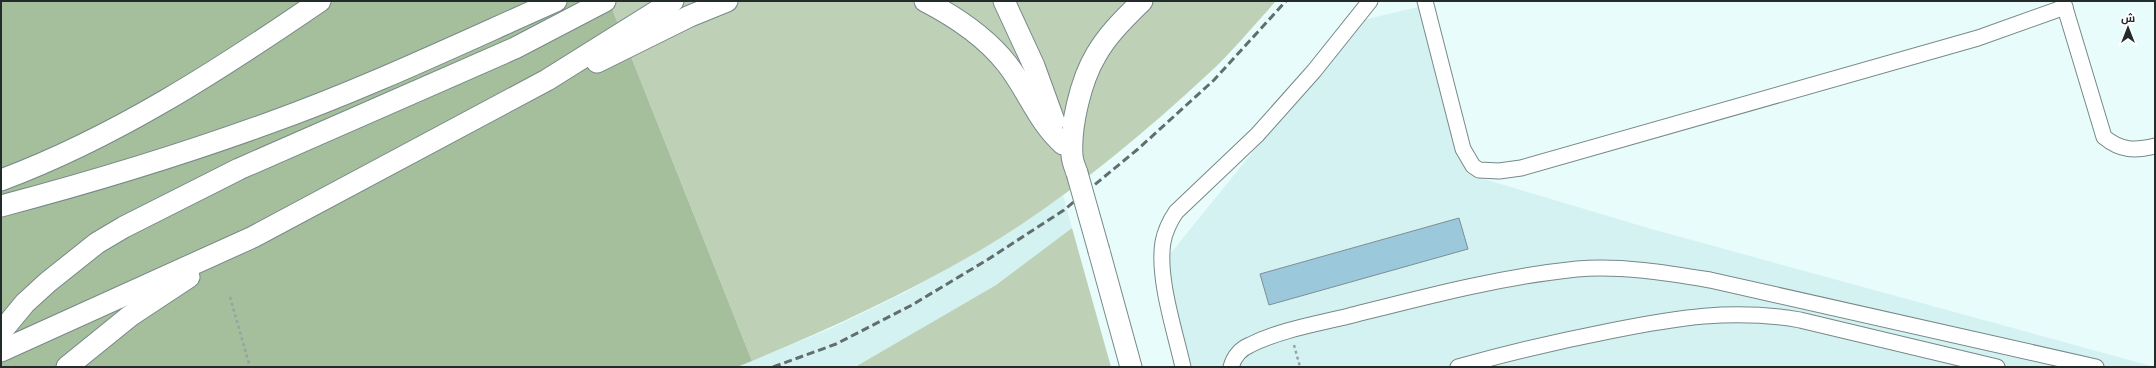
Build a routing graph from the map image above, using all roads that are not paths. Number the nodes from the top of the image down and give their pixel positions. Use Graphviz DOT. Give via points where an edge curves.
graph roads {
  1 [pos="320,1"];
  2 [pos="556,1"];
  3 [pos="605,1"];
  4 [pos="673,1"];
  5 [pos="727,1"];
  6 [pos="925,1"];
  7 [pos="1004,1"];
  8 [pos="1017,1"];
  9 [pos="1142,1"];
  10 [pos="1370,1"];
  11 [pos="1425,1"];
  12 [pos="2064,4"];
  13 [pos="547,80"];
  14 [pos="2155,146"];
  15 [pos="1071,154"];
  16 [pos="1,180"];
  17 [pos="1,206"];
  18 [pos="253,237"];
  19 [pos="1,332"];
  20 [pos="1,351"];
  21 [pos="67,367"];
  22 [pos="1131,367"];
  23 [pos="1183,367"];
  24 [pos="1231,367"];
  25 [pos="1458,367"];
  26 [pos="1997,367"];
  27 [pos="2096,367"];
  1 -- 16 [label="main road" via="243,53 148,111 77,148"];
  2 -- 17 [label="main road" via="369,83 270,123 96,181"];
  3 -- 19 [label="main road" via="515,48 239,169 152,212 97,243 60,272 25,303"];
  4 -- 13 [label="main road"];
  5 -- 13 [label="main road" via="580,69"];
  6 -- 15 [label="main road" via="960,21 984,39 1007,64 1051,132"];
  7 -- 15 [label="main road"];
  8 -- 15 [label="main road" via="1036,43"];
  9 -- 15 [label="main road" via="1116,27 1096,55 1083,85"];
  10 -- 23 [label="street" via="1314,71 1262,129 1176,212 1167,227 1163,242 1163,278"];
  11 -- 12 [label="street" via="1463,149 1473,166 1487,171 1521,168 1978,38"];
  12 -- 14 [label="street" via="2104,137 2114,145 2138,150"];
  13 -- 18 [label="main road"];
  15 -- 22 [label="main road, bridge"];
  18 -- 20 [label="main road"];
  18 -- 21 [label="main road" via="130,316"];
  24 -- 27 [label="street" via="1240,351 1290,331 1483,283 1578,269 1652,270 1710,280"];
  25 -- 26 [label="street" via="1507,353 1654,322 1708,314 1747,313 1800,320"];
}
